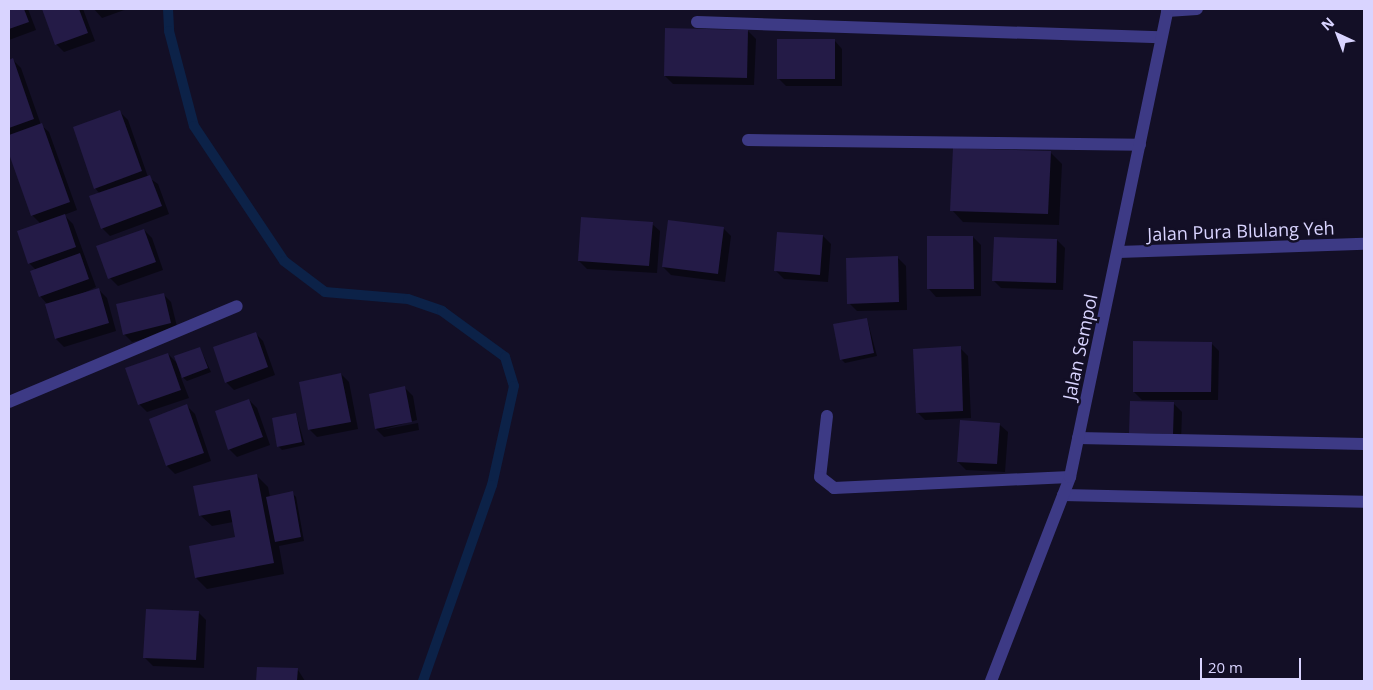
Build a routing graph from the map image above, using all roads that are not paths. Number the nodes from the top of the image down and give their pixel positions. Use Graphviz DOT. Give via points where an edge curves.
graph roads {
  1 [pos="1196,9"];
  2 [pos="1167,10"];
  3 [pos="697,22"];
  4 [pos="1160,37"];
  5 [pos="748,140"];
  6 [pos="1140,145"];
  7 [pos="1364,244"];
  8 [pos="1118,252"];
  9 [pos="236,306"];
  10 [pos="9,402"];
  11 [pos="827,416"];
  12 [pos="1078,438"];
  13 [pos="1364,444"];
  14 [pos="1070,477"];
  15 [pos="1063,496"];
  16 [pos="1364,502"];
  17 [pos="991,681"];
  1 -- 2 [label="street"];
  2 -- 4 [label="street, Jalan Sempol"];
  3 -- 4 [label="street"];
  4 -- 6 [label="street, Jalan Sempol"];
  5 -- 6 [label="street"];
  6 -- 8 [label="street, Jalan Sempol"];
  7 -- 8 [label="street, Jalan Pura Blulang Yeh"];
  8 -- 12 [label="street, Jalan Sempol"];
  9 -- 10 [label="street"];
  11 -- 14 [label="street" via="820,477 834,488"];
  12 -- 13 [label="street"];
  12 -- 14 [label="street, Jalan Sempol"];
  14 -- 15 [label="street, Jalan Sempol"];
  15 -- 16 [label="street"];
  15 -- 17 [label="street, Jalan Sempol"];
}
